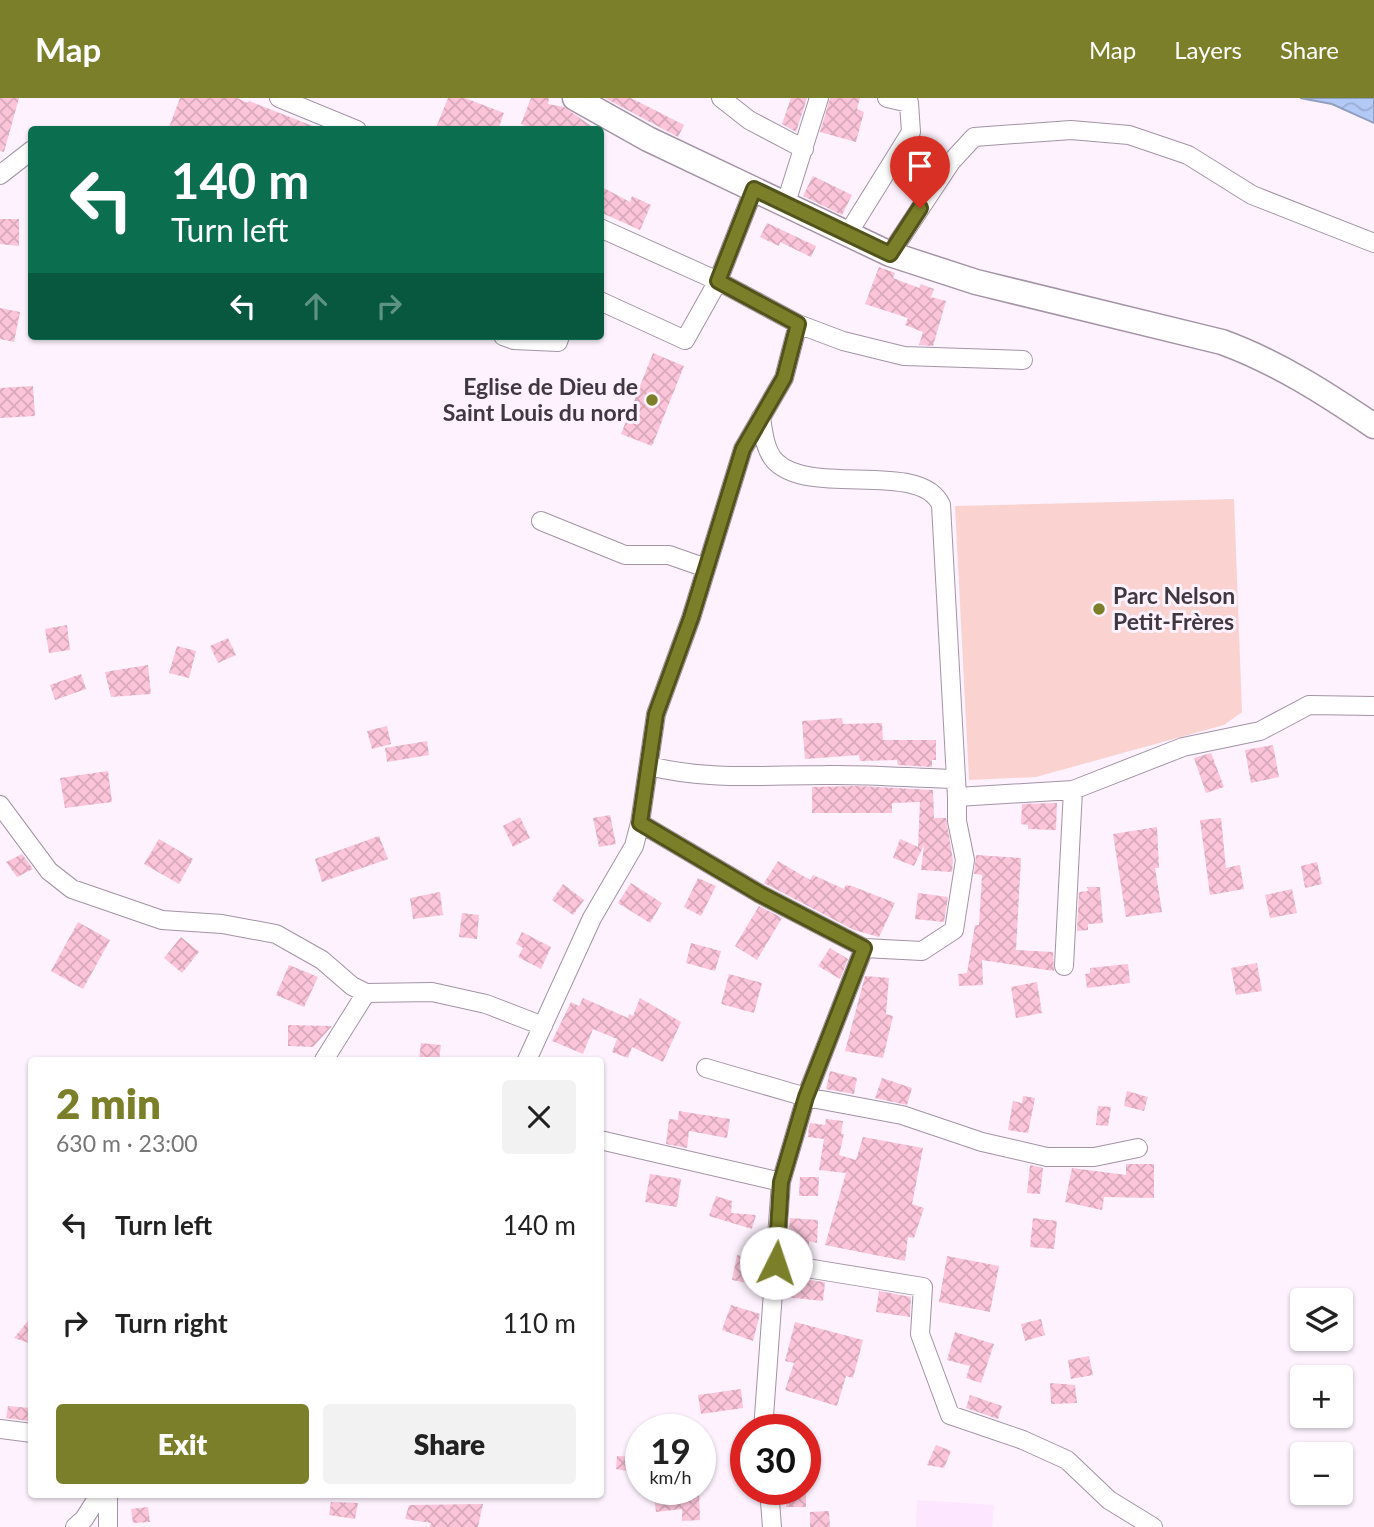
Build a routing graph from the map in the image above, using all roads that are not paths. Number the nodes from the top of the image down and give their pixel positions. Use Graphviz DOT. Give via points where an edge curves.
graph roads {
  1 [pos="279,98"];
  2 [pos="575,98"];
  3 [pos="721,98"];
  4 [pos="819,98"];
  5 [pos="887,98"];
  6 [pos="346,126"];
  7 [pos="804,149"];
  8 [pos="28,153"];
  9 [pos="0,175"];
  10 [pos="754,189"];
  11 [pos="785,206"];
  12 [pos="604,230"];
  13 [pos="847,235"];
  14 [pos="1374,243"];
  15 [pos="890,254"];
  16 [pos="718,281"];
  17 [pos="604,303"];
  18 [pos="798,324"];
  19 [pos="514,340"];
  20 [pos="559,340"];
  21 [pos="1023,360"];
  22 [pos="761,417"];
  23 [pos="1374,426"];
  24 [pos="541,521"];
  25 [pos="705,568"];
  26 [pos="1374,706"];
  27 [pos="649,766"];
  28 [pos="956,788"];
  29 [pos="1073,790"];
  30 [pos="0,805"];
  31 [pos="640,823"];
  32 [pos="864,948"];
  33 [pos="1064,966"];
  34 [pos="366,993"];
  35 [pos="543,1026"];
  36 [pos="326,1057"];
  37 [pos="528,1057"];
  38 [pos="706,1068"];
  39 [pos="806,1097"];
  40 [pos="604,1141"];
  41 [pos="1138,1148"];
  42 [pos="781,1182"];
  43 [pos="776,1263"];
  44 [pos="764,1414"];
  45 [pos="0,1429"];
  46 [pos="28,1432"];
  47 [pos="97,1498"];
  48 [pos="107,1498"];
  49 [pos="770,1505"];
  50 [pos="75,1527"];
  51 [pos="108,1527"];
  52 [pos="772,1527"];
  53 [pos="1153,1527"];
  1 -- 6 [label="street"];
  2 -- 10 [label="main road"];
  3 -- 7 [label="street" via="749,120"];
  4 -- 7 [label="street"];
  5 -- 13 [label="street" via="909,103 911,132"];
  7 -- 11 [label="street"];
  8 -- 9 [label="street"];
  10 -- 11 [label="main road"];
  10 -- 16 [label="street"];
  11 -- 13 [label="main road"];
  12 -- 16 [label="street"];
  13 -- 15 [label="main road"];
  14 -- 15 [label="street" via="1252,195 1188,155 1129,135 1071,130 974,136 951,162"];
  15 -- 23 [label="main road" via="976,282 1232,346 1311,384"];
  16 -- 17 [label="street" via="685,341"];
  16 -- 18 [label="street"];
  18 -- 21 [label="street" via="904,356"];
  18 -- 22 [label="street" via="784,378"];
  19 -- 20 [label="street"];
  22 -- 25 [label="street" via="743,449"];
  22 -- 28 [label="street" via="768,450 790,471 806,478 896,483 929,489 937,496"];
  24 -- 25 [label="street" via="625,555 669,555"];
  25 -- 27 [label="street" via="656,714"];
  26 -- 29 [label="street" via="1309,705 1260,731 1183,747"];
  27 -- 28 [label="street" via="682,774 746,778 824,775"];
  27 -- 31 [label="street"];
  28 -- 29 [label="street"];
  28 -- 32 [label="street" via="965,860 954,930 922,951"];
  29 -- 33 [label="street"];
  30 -- 34 [label="street" via="49,871 72,889 162,920 276,934"];
  31 -- 32 [label="street" via="760,894"];
  31 -- 35 [label="street" via="634,846 592,918"];
  32 -- 39 [label="street"];
  34 -- 35 [label="street" via="432,992 486,1004"];
  34 -- 36 [label="street"];
  35 -- 37 [label="street"];
  38 -- 39 [label="street"];
  39 -- 41 [label="street" via="902,1115 982,1142 1047,1157 1094,1157"];
  39 -- 42 [label="street"];
  40 -- 42 [label="street"];
  42 -- 43 [label="street"];
  43 -- 44 [label="street"];
  43 -- 53 [label="street" via="923,1287 920,1334 950,1415 1067,1460 1109,1500"];
  45 -- 46 [label="street"];
  47 -- 50 [label="street"];
  48 -- 51 [label="street"];
  49 -- 52 [label="street"];
}
